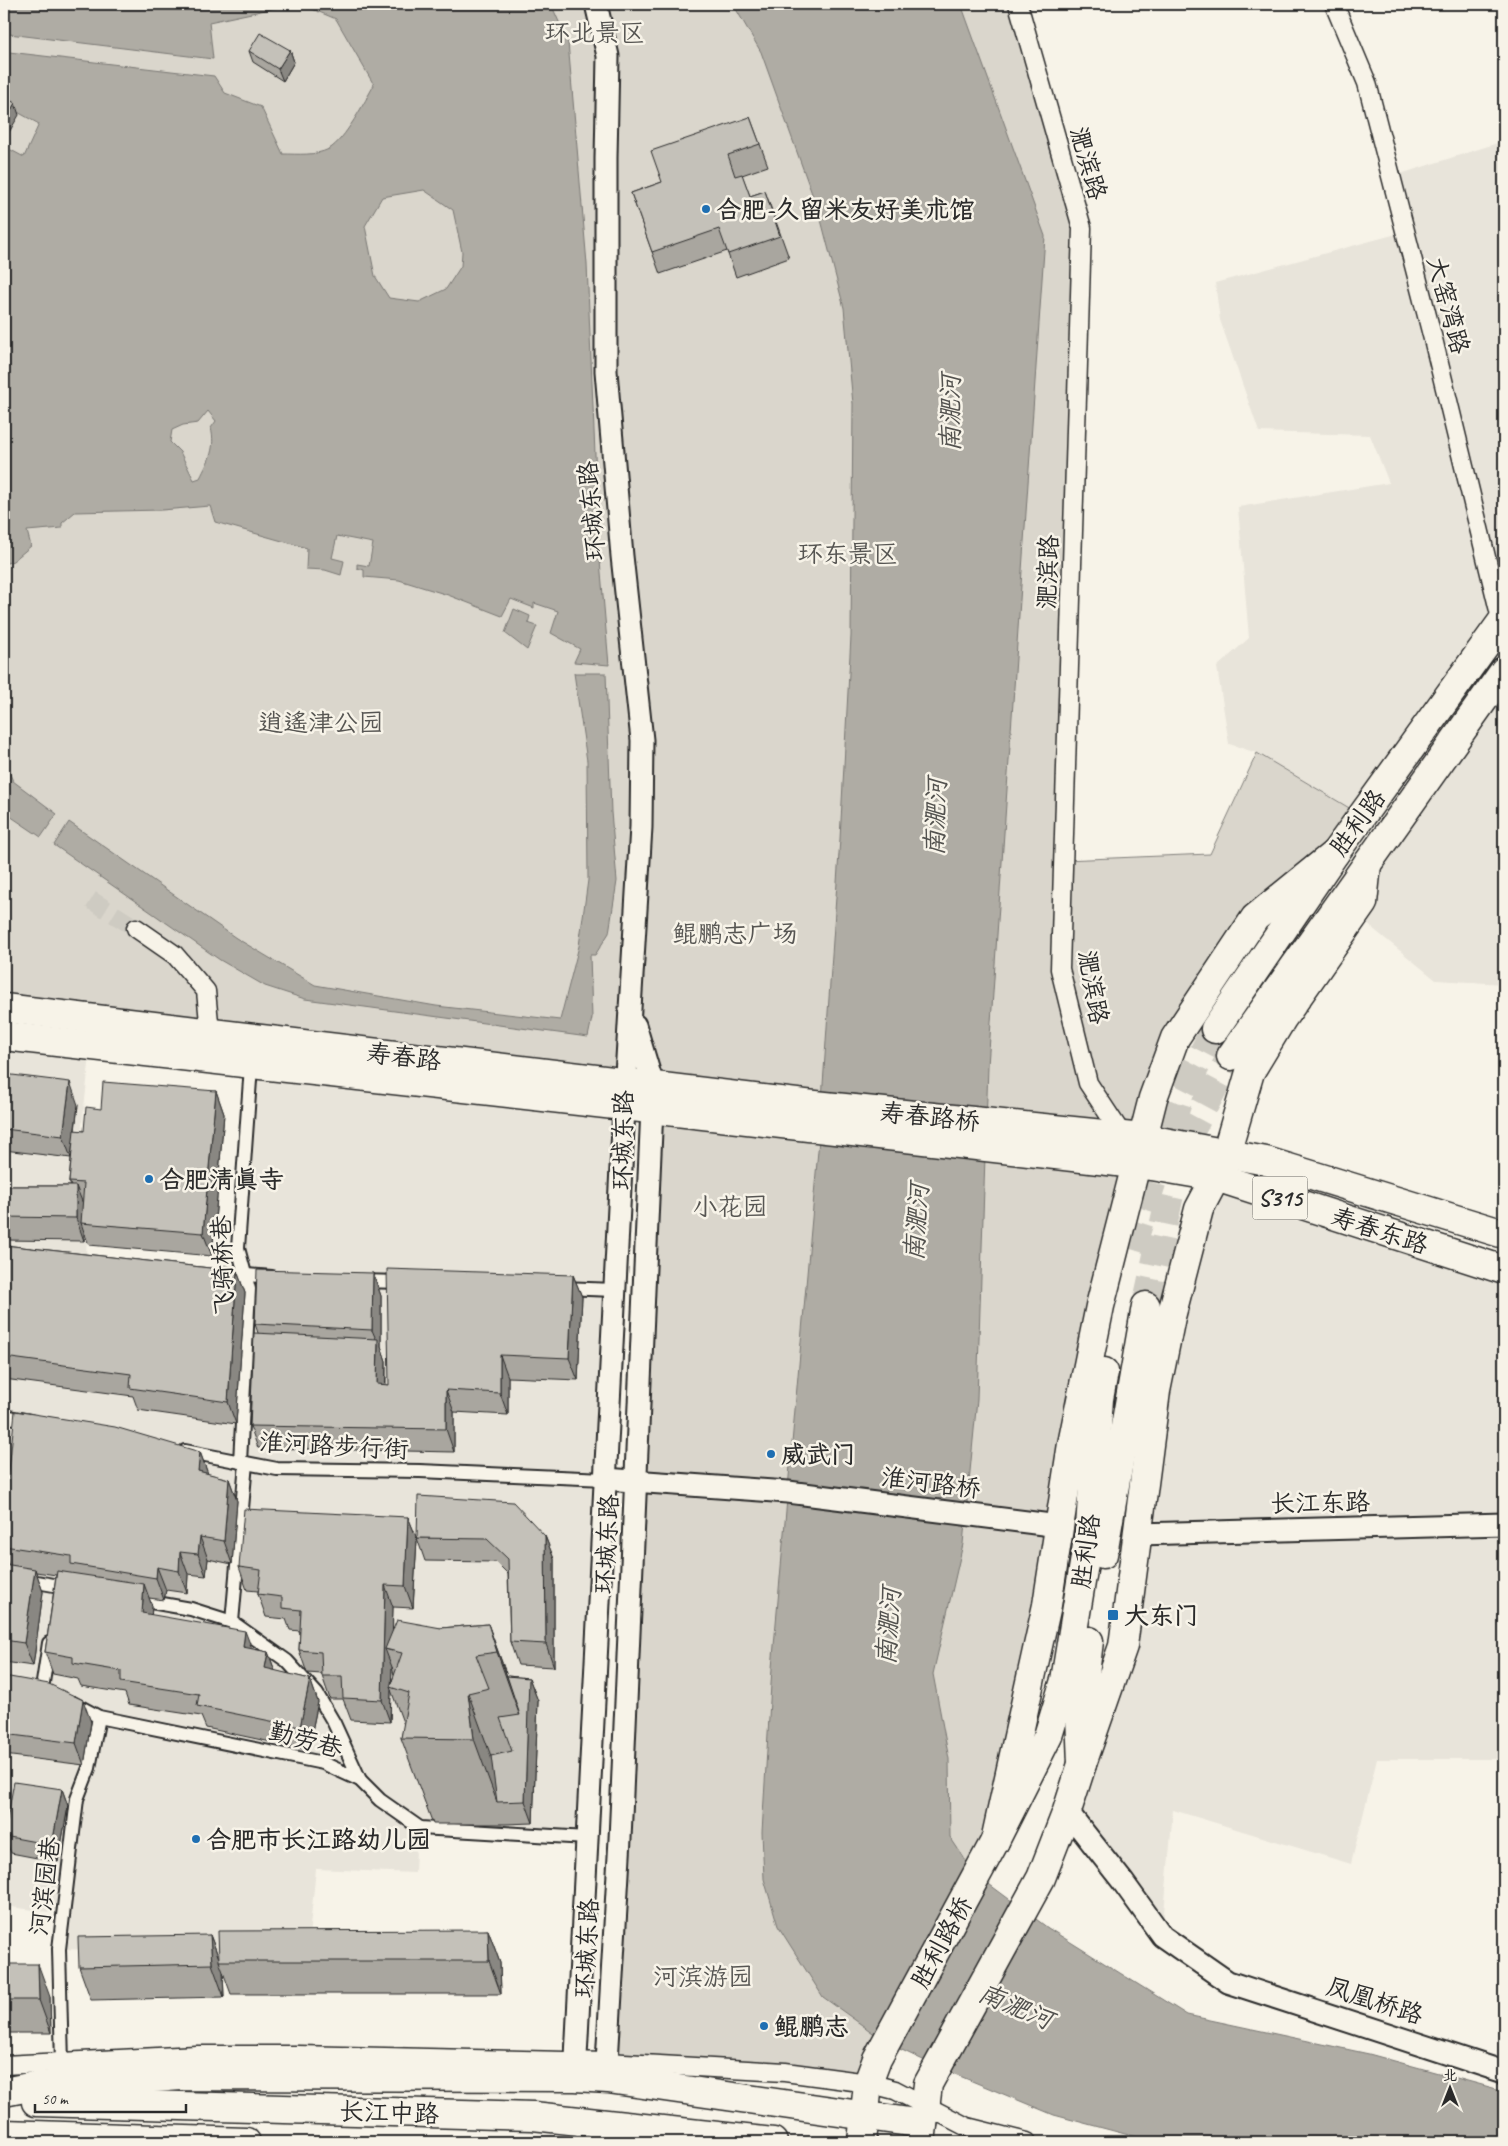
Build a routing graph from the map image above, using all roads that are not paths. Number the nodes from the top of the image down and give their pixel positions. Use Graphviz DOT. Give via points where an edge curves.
graph roads {
  1 [pos="596,4"];
  2 [pos="1018,4"];
  3 [pos="1334,4"];
  4 [pos="1503,621"];
  5 [pos="1504,671"];
  6 [pos="1335,853"];
  7 [pos="1367,864"];
  8 [pos="136,928"];
  9 [pos="4,1008"];
  10 [pos="632,1014"];
  11 [pos="1215,1029"];
  12 [pos="210,1032"];
  13 [pos="4,1036"];
  14 [pos="1231,1056"];
  15 [pos="251,1066"];
  16 [pos="625,1095"];
  17 [pos="652,1098"];
  18 [pos="804,1116"];
  19 [pos="1052,1141"];
  20 [pos="1135,1146"];
  21 [pos="1221,1166"];
  22 [pos="1504,1234"];
  23 [pos="1131,1249"];
  24 [pos="1504,1270"];
  25 [pos="214,1272"];
  26 [pos="244,1275"];
  27 [pos="282,1277"];
  28 [pos="350,1280"];
  29 [pos="417,1283"];
  30 [pos="551,1288"];
  31 [pos="615,1290"];
  32 [pos="1146,1306"];
  33 [pos="4,1416"];
  34 [pos="48,1425"];
  35 [pos="172,1449"];
  36 [pos="243,1462"];
  37 [pos="606,1479"];
  38 [pos="636,1481"];
  39 [pos="1504,1524"];
  40 [pos="1059,1526"];
  41 [pos="1138,1534"];
  42 [pos="4,1576"];
  43 [pos="86,1591"];
  44 [pos="124,1598"];
  45 [pos="232,1622"];
  46 [pos="50,1633"];
  47 [pos="99,1717"];
  48 [pos="1082,1764"];
  49 [pos="360,1780"];
  50 [pos="1067,1811"];
  51 [pos="587,1838"];
  52 [pos="995,1841"];
  53 [pos="62,2063"];
  54 [pos="4,2065"];
  55 [pos="575,2069"];
  56 [pos="608,2070"];
  57 [pos="1504,2072"];
  58 [pos="868,2083"];
  59 [pos="4,2092"];
  60 [pos="4,2101"];
  61 [pos="924,2114"];
  62 [pos="863,2129"];
  63 [pos="4,2134"];
  64 [pos="246,2142"];
  65 [pos="773,2142"];
  66 [pos="1027,2142"];
  1 -- 10 [label="street, 环城东路" via="608,56 606,370 642,740"];
  2 -- 20 [label="street, 淝滨路" via="1082,228 1060,968 1088,1083"];
  3 -- 4 [label="street, 大窑湾路" via="1367,83"];
  4 -- 6 [label="main road, 胜利路"];
  5 -- 7 [label="main road, 胜利路"];
  6 -- 11 [label="main road, 胜利路"];
  6 -- 20 [label="main road" via="1255,918 1175,1038"];
  7 -- 14 [label="main road, 胜利路"];
  7 -- 21 [label="main road" via="1364,903 1282,1019 1250,1072"];
  8 -- 12 [label="street" via="175,955 206,991"];
  9 -- 12 [label="main road, 寿春路"];
  10 -- 16 [label="street, 环城东路"];
  10 -- 17 [label="street, 环城东路"];
  12 -- 16 [label="main road, 寿春路"];
  13 -- 15 [label="main road, 寿春路"];
  15 -- 16 [label="main road, 寿春路"];
  15 -- 26 [label="street, 飞骑桥巷" via="238,1248"];
  16 -- 17 [label="main road, 寿春路"];
  16 -- 31 [label="street, 环城东路"];
  17 -- 18 [label="main road, 寿春路"];
  17 -- 38 [label="street, 环城东路"];
  18 -- 19 [label="main road, 寿春路桥"];
  19 -- 20 [label="main road, 寿春东路 / S315"];
  20 -- 21 [label="main road, 寿春东路 / S315"];
  20 -- 40 [label="main road" via="1072,1444"];
  21 -- 22 [label="main road, 寿春东路 / S315" via="1266,1161"];
  21 -- 24 [label="main road, 寿春东路 / S315"];
  21 -- 41 [label="main road" via="1199,1209 1170,1316 1156,1391"];
  23 -- 52 [label="main road, 胜利路" via="1112,1320 1099,1399 1090,1527 1065,1680 1048,1736"];
  25 -- 26 [label="street"];
  26 -- 27 [label="street"];
  26 -- 36 [label="street, 飞骑桥巷" via="248,1289"];
  28 -- 29 [label="street"];
  30 -- 31 [label="street"];
  31 -- 37 [label="street, 环城东路"];
  32 -- 48 [label="main road, 胜利路" via="1092,1615 1080,1715"];
  33 -- 34 [label="street" via="18,1424"];
  35 -- 36 [label="street, 淮河路步行街"];
  36 -- 37 [label="street, 淮河路步行街" via="278,1469"];
  36 -- 45 [label="street, 飞骑桥巷"];
  37 -- 38 [label="street, 淮河路桥"];
  37 -- 51 [label="street, 环城东路"];
  38 -- 40 [label="street, 淮河路桥" via="788,1492"];
  38 -- 56 [label="street, 环城东路"];
  39 -- 41 [label="street, 长江东路"];
  40 -- 52 [label="main road" via="1047,1605"];
  41 -- 48 [label="main road" via="1123,1646"];
  42 -- 43 [label="street" via="57,1591"];
  44 -- 45 [label="street" via="192,1610"];
  45 -- 49 [label="street" via="288,1660 317,1694"];
  46 -- 47 [label="street, 勤劳巷" via="47,1691"];
  47 -- 49 [label="street, 勤劳巷" via="323,1763"];
  47 -- 53 [label="street, 河滨园巷" via="89,1768 77,1799 59,1950"];
  48 -- 50 [label="main road, 胜利路"];
  49 -- 51 [label="street, 勤劳巷" via="380,1800 420,1828"];
  50 -- 57 [label="street, 凤凰桥路" via="1162,1936 1228,1982"];
  50 -- 61 [label="main road, 胜利路" via="1041,1878"];
  51 -- 55 [label="street, 环城东路"];
  52 -- 58 [label="main road, 胜利路桥" via="877,2059"];
  53 -- 54 [label="street"];
  53 -- 55 [label="street" via="205,2055 298,2055"];
  55 -- 56 [label="main road"];
  55 -- 59 [label="main road" via="182,2076 34,2086"];
  56 -- 58 [label="street" via="786,2072"];
  56 -- 62 [label="main road"];
  58 -- 61 [label="street" via="895,2090"];
  58 -- 62 [label="main road, 胜利路桥"];
  60 -- 65 [label="main road, 长江中路" via="533,2116"];
  61 -- 62 [label="main road"];
  61 -- 66 [label="street"];
  63 -- 64 [label="main road"];
}
